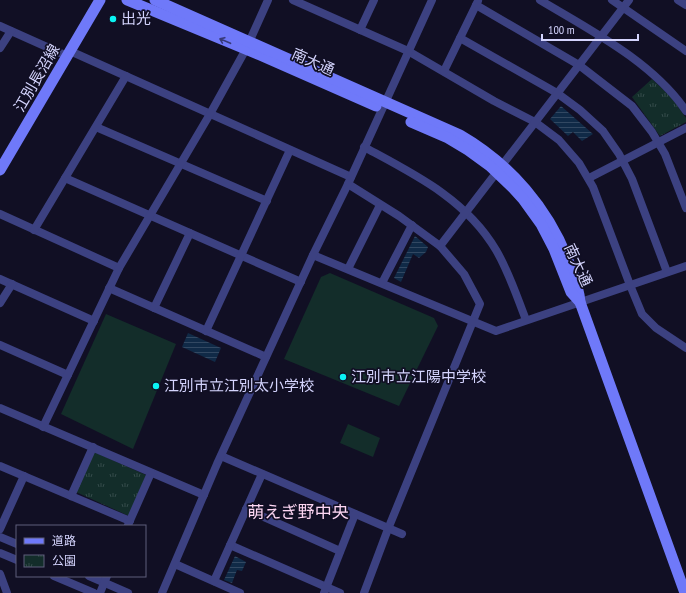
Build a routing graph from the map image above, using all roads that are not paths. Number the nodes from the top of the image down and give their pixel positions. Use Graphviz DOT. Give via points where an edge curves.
graph roads {
  1 [pos="100,0"];
  2 [pos="127,0"];
  3 [pos="155,0"];
  4 [pos="268,0"];
  5 [pos="293,0"];
  6 [pos="374,0"];
  7 [pos="432,0"];
  8 [pos="540,0"];
  9 [pos="612,0"];
  10 [pos="629,0"];
  11 [pos="678,0"];
  12 [pos="477,2"];
  13 [pos="686,5"];
  14 [pos="623,7"];
  15 [pos="0,26"];
  16 [pos="360,30"];
  17 [pos="11,31"];
  18 [pos="601,36"];
  19 [pos="460,38"];
  20 [pos="248,46"];
  21 [pos="0,48"];
  22 [pos="408,50"];
  23 [pos="686,51"];
  24 [pos="69,53"];
  25 [pos="579,65"];
  26 [pos="444,71"];
  27 [pos="126,76"];
  28 [pos="557,93"];
  29 [pos="383,105"];
  30 [pos="686,111"];
  31 [pos="210,114"];
  32 [pos="535,122"];
  33 [pos="96,126"];
  34 [pos="686,128"];
  35 [pos="659,142"];
  36 [pos="364,147"];
  37 [pos="290,150"];
  38 [pos="623,160"];
  39 [pos="180,164"];
  40 [pos="1,165"];
  41 [pos="499,168"];
  42 [pos="65,178"];
  43 [pos="588,178"];
  44 [pos="349,181"];
  45 [pos="267,201"];
  46 [pos="380,205"];
  47 [pos="686,208"];
  48 [pos="466,212"];
  49 [pos="0,214"];
  50 [pos="150,216"];
  51 [pos="412,225"];
  52 [pos="34,230"];
  53 [pos="190,233"];
  54 [pos="440,246"];
  55 [pos="313,255"];
  56 [pos="240,256"];
  57 [pos="686,266"];
  58 [pos="119,268"];
  59 [pos="348,269"];
  60 [pos="667,272"];
  61 [pos="0,279"];
  62 [pos="301,282"];
  63 [pos="382,283"];
  64 [pos="12,284"];
  65 [pos="630,285"];
  66 [pos="109,288"];
  67 [pos="580,302"];
  68 [pos="0,303"];
  69 [pos="154,308"];
  70 [pos="526,320"];
  71 [pos="94,321"];
  72 [pos="474,322"];
  73 [pos="206,331"];
  74 [pos="0,345"];
  75 [pos="686,348"];
  76 [pos="266,357"];
  77 [pos="68,375"];
  78 [pos="0,408"];
  79 [pos="43,427"];
  80 [pos="93,447"];
  81 [pos="221,456"];
  82 [pos="0,466"];
  83 [pos="151,473"];
  84 [pos="262,474"];
  85 [pos="24,476"];
  86 [pos="204,495"];
  87 [pos="71,496"];
  88 [pos="246,509"];
  89 [pos="355,514"];
  90 [pos="129,524"];
  91 [pos="0,529"];
  92 [pos="388,529"];
  93 [pos="402,534"];
  94 [pos="0,537"];
  95 [pos="16,544"];
  96 [pos="230,545"];
  97 [pos="340,551"];
  98 [pos="0,553"];
  99 [pos="16,560"];
  100 [pos="175,564"];
  101 [pos="0,574"];
  102 [pos="56,577"];
  103 [pos="94,577"];
  104 [pos="105,579"];
  105 [pos="214,581"];
  106 [pos="325,590"];
  107 [pos="7,593"];
  108 [pos="94,593"];
  109 [pos="100,593"];
  110 [pos="128,593"];
  111 [pos="162,593"];
  112 [pos="240,593"];
  113 [pos="340,593"];
  114 [pos="364,593"];
  115 [pos="684,593"];
  1 -- 24 [label="street, 江別長沼線"];
  20 -- 2 [label="street, 南大通, one-way"];
  3 -- 20 [label="street, 南大通"];
  4 -- 20 [label="street"];
  5 -- 16 [label="street"];
  6 -- 16 [label="street"];
  7 -- 22 [label="street"];
  8 -- 18 [label="street"];
  9 -- 14 [label="street"];
  10 -- 14 [label="street"];
  11 -- 13 [label="street"];
  12 -- 19 [label="street"];
  12 -- 25 [label="street"];
  14 -- 18 [label="street"];
  14 -- 23 [label="street"];
  15 -- 17 [label="street"];
  16 -- 22 [label="street"];
  17 -- 21 [label="street"];
  17 -- 24 [label="street"];
  18 -- 25 [label="street"];
  18 -- 30 [label="street" via="650,71 675,95"];
  19 -- 26 [label="street"];
  19 -- 28 [label="street"];
  20 -- 29 [label="street, 南大通"];
  20 -- 31 [label="street"];
  22 -- 26 [label="street"];
  22 -- 29 [label="street"];
  24 -- 27 [label="street"];
  24 -- 40 [label="street, 江別長沼線"];
  25 -- 28 [label="street"];
  25 -- 35 [label="street" via="632,106"];
  26 -- 32 [label="street"];
  27 -- 31 [label="street"];
  27 -- 33 [label="street"];
  28 -- 32 [label="street"];
  28 -- 38 [label="street" via="596,124"];
  29 -- 36 [label="street"];
  29 -- 41 [label="street, 南大通" via="460,136 482,150"];
  31 -- 37 [label="street"];
  31 -- 39 [label="street"];
  32 -- 41 [label="street"];
  32 -- 43 [label="street" via="571,152"];
  33 -- 39 [label="street"];
  33 -- 42 [label="street"];
  34 -- 35 [label="street"];
  35 -- 38 [label="street"];
  35 -- 47 [label="street" via="673,170"];
  36 -- 44 [label="street"];
  36 -- 48 [label="street" via="428,182"];
  37 -- 44 [label="street"];
  37 -- 45 [label="street"];
  38 -- 43 [label="street"];
  38 -- 60 [label="street"];
  39 -- 45 [label="street"];
  39 -- 50 [label="street"];
  41 -- 48 [label="street"];
  41 -- 67 [label="street, 南大通" via="532,197 552,226 579,290"];
  42 -- 50 [label="street"];
  42 -- 52 [label="street"];
  43 -- 65 [label="street"];
  44 -- 46 [label="street"];
  44 -- 55 [label="street"];
  45 -- 56 [label="street"];
  46 -- 51 [label="street"];
  46 -- 59 [label="street"];
  48 -- 54 [label="street"];
  48 -- 70 [label="street" via="484,232 499,255"];
  49 -- 52 [label="street"];
  50 -- 53 [label="street"];
  50 -- 58 [label="street"];
  51 -- 54 [label="street"];
  51 -- 63 [label="street"];
  52 -- 58 [label="street"];
  53 -- 56 [label="street"];
  53 -- 69 [label="street"];
  54 -- 72 [label="street" via="461,270 479,300 480,305"];
  55 -- 59 [label="street"];
  55 -- 62 [label="street"];
  56 -- 62 [label="street"];
  56 -- 73 [label="street"];
  57 -- 60 [label="street"];
  58 -- 66 [label="street"];
  59 -- 63 [label="street"];
  60 -- 65 [label="street"];
  61 -- 64 [label="street"];
  62 -- 76 [label="street"];
  63 -- 72 [label="street"];
  64 -- 68 [label="street"];
  64 -- 71 [label="street"];
  65 -- 67 [label="street"];
  65 -- 75 [label="street" via="646,320"];
  66 -- 69 [label="street"];
  66 -- 71 [label="street"];
  67 -- 70 [label="street"];
  67 -- 115 [label="street, 南大通"];
  69 -- 73 [label="street"];
  70 -- 72 [label="street" via="496,331"];
  71 -- 77 [label="street"];
  72 -- 92 [label="street"];
  73 -- 76 [label="street"];
  74 -- 77 [label="street"];
  76 -- 81 [label="street"];
  77 -- 79 [label="street"];
  78 -- 79 [label="street"];
  79 -- 80 [label="street"];
  80 -- 83 [label="street"];
  80 -- 87 [label="street"];
  81 -- 84 [label="street"];
  81 -- 86 [label="street"];
  82 -- 85 [label="street"];
  83 -- 86 [label="street"];
  83 -- 90 [label="street"];
  84 -- 88 [label="street"];
  84 -- 89 [label="street"];
  85 -- 87 [label="street"];
  85 -- 91 [label="street"];
  86 -- 100 [label="street"];
  87 -- 90 [label="street"];
  88 -- 96 [label="street"];
  88 -- 97 [label="street"];
  89 -- 92 [label="street"];
  89 -- 97 [label="street"];
  92 -- 93 [label="street"];
  92 -- 114 [label="street"];
  94 -- 95 [label="street"];
  96 -- 105 [label="street"];
  96 -- 106 [label="street"];
  97 -- 106 [label="street"];
  98 -- 99 [label="street"];
  100 -- 105 [label="street"];
  100 -- 111 [label="street"];
  101 -- 107 [label="street"];
  102 -- 108 [label="street"];
  103 -- 104 [label="street"];
  104 -- 109 [label="street"];
  104 -- 110 [label="street"];
  105 -- 112 [label="street"];
  106 -- 113 [label="street"];
}
